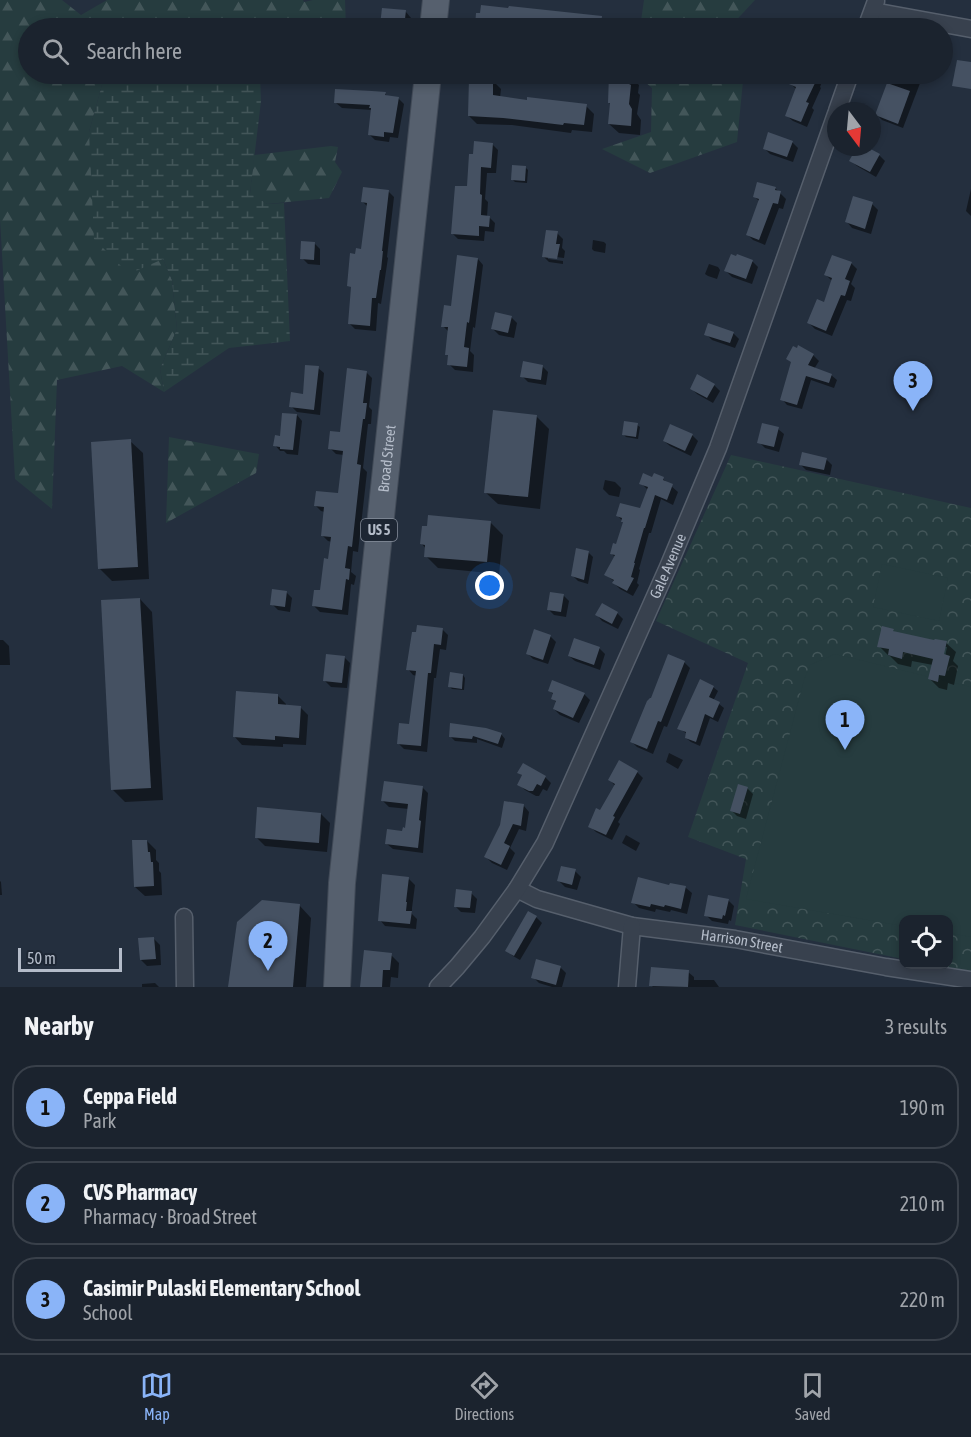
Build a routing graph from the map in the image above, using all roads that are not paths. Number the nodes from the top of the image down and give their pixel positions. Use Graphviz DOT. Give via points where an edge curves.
graph roads {
  1 [pos="436,0"];
  2 [pos="874,5"];
  3 [pos="434,18"];
  4 [pos="927,18"];
  5 [pos="953,25"];
  6 [pos="971,29"];
  7 [pos="427,84"];
  8 [pos="846,84"];
  9 [pos="840,102"];
  10 [pos="827,137"];
  11 [pos="517,889"];
  12 [pos="184,917"];
  13 [pos="632,926"];
  14 [pos="971,980"];
  15 [pos="185,987"];
  16 [pos="337,987"];
  17 [pos="438,987"];
  18 [pos="627,987"];
  1 -- 3 [label="main road"];
  2 -- 4 [label="street"];
  5 -- 6 [label="street"];
  7 -- 16 [label="main road, Broad Street / US 5" via="343,872"];
  8 -- 9 [label="street, Gale Avenue"];
  10 -- 11 [label="street, Gale Avenue" via="714,456 550,833"];
  11 -- 13 [label="street, Harrison Street" via="545,902"];
  11 -- 17 [label="street, Gale Avenue"];
  12 -- 15 [label="street"];
  13 -- 14 [label="street, Harrison Street" via="744,940"];
  13 -- 18 [label="street"];
}
